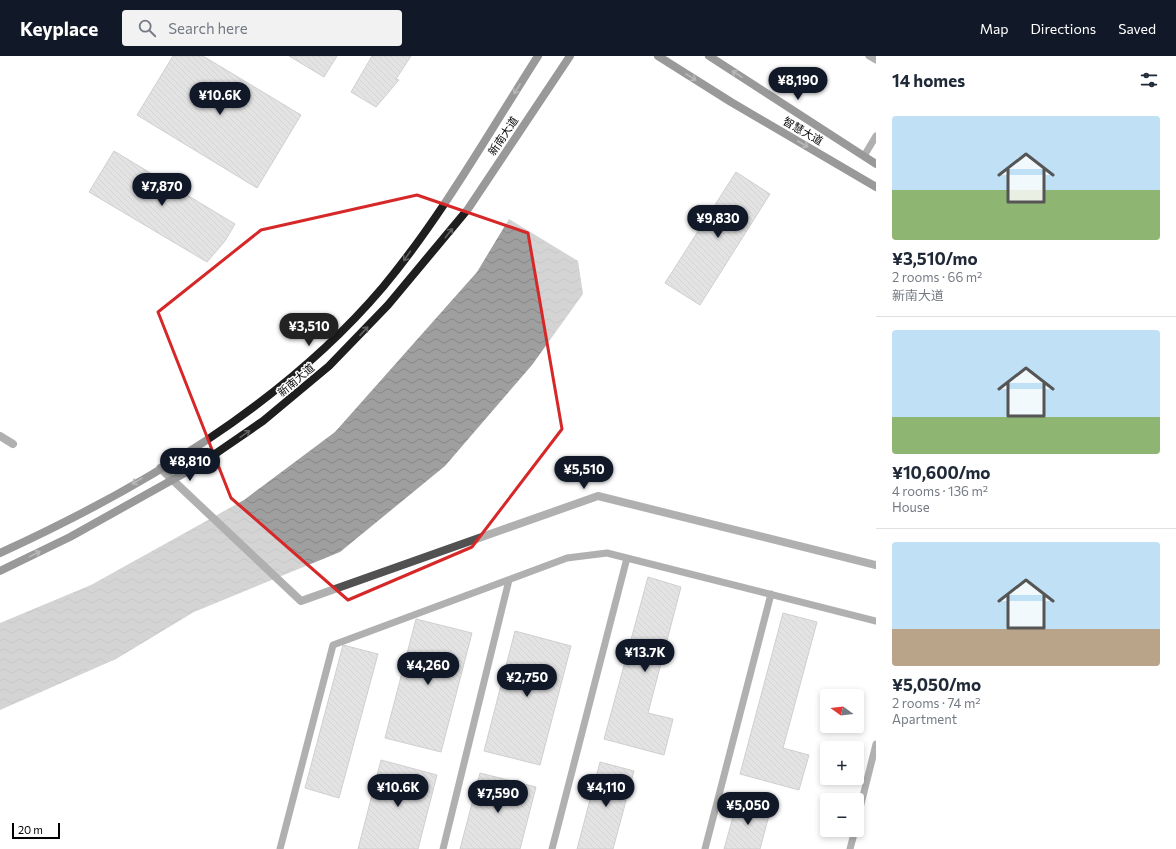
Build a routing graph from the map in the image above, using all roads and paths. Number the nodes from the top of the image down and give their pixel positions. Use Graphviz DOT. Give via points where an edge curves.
graph roads {
  1 [pos="538,56"];
  2 [pos="570,56"];
  3 [pos="658,56"];
  4 [pos="709,56"];
  5 [pos="869,56"];
  6 [pos="876,60"];
  7 [pos="876,136"];
  8 [pos="864,156"];
  9 [pos="876,164"];
  10 [pos="876,187"];
  11 [pos="0,436"];
  12 [pos="12,444"];
  13 [pos="160,468"];
  14 [pos="173,480"];
  15 [pos="0,553"];
  16 [pos="626,558"];
  17 [pos="876,565"];
  18 [pos="0,571"];
  19 [pos="509,580"];
  20 [pos="771,594"];
  21 [pos="876,621"];
  22 [pos="876,744"];
  23 [pos="864,793"];
  24 [pos="853,837"];
  25 [pos="280,849"];
  26 [pos="444,849"];
  27 [pos="552,849"];
  28 [pos="705,849"];
  29 [pos="850,849"];
  1 -- 13 [label="main road, 新南大道, one-way" via="422,235 362,310 283,385 234,421"];
  14 -- 2 [label="main road, 新南大道, one-way" via="263,421 318,376 360,336 468,209"];
  3 -- 10 [label="main road, 智慧大道, one-way"];
  8 -- 4 [label="main road, 智慧大道, one-way"];
  5 -- 6 [label="lane"];
  7 -- 8 [label="lane"];
  8 -- 9 [label="main road, 智慧大道"];
  11 -- 12 [label="street"];
  13 -- 14 [label="street"];
  13 -- 15 [label="main road, 新南大道, one-way"];
  14 -- 17 [label="street" via="301,601 598,496"];
  18 -- 14 [label="main road, 新南大道, one-way" via="70,537"];
  16 -- 19 [label="lane" via="607,553 567,558"];
  16 -- 20 [label="lane"];
  16 -- 27 [label="lane"];
  19 -- 25 [label="lane" via="333,645"];
  19 -- 26 [label="lane"];
  20 -- 21 [label="lane"];
  20 -- 28 [label="lane"];
  22 -- 23 [label="lane"];
  24 -- 29 [label="lane"];
}
